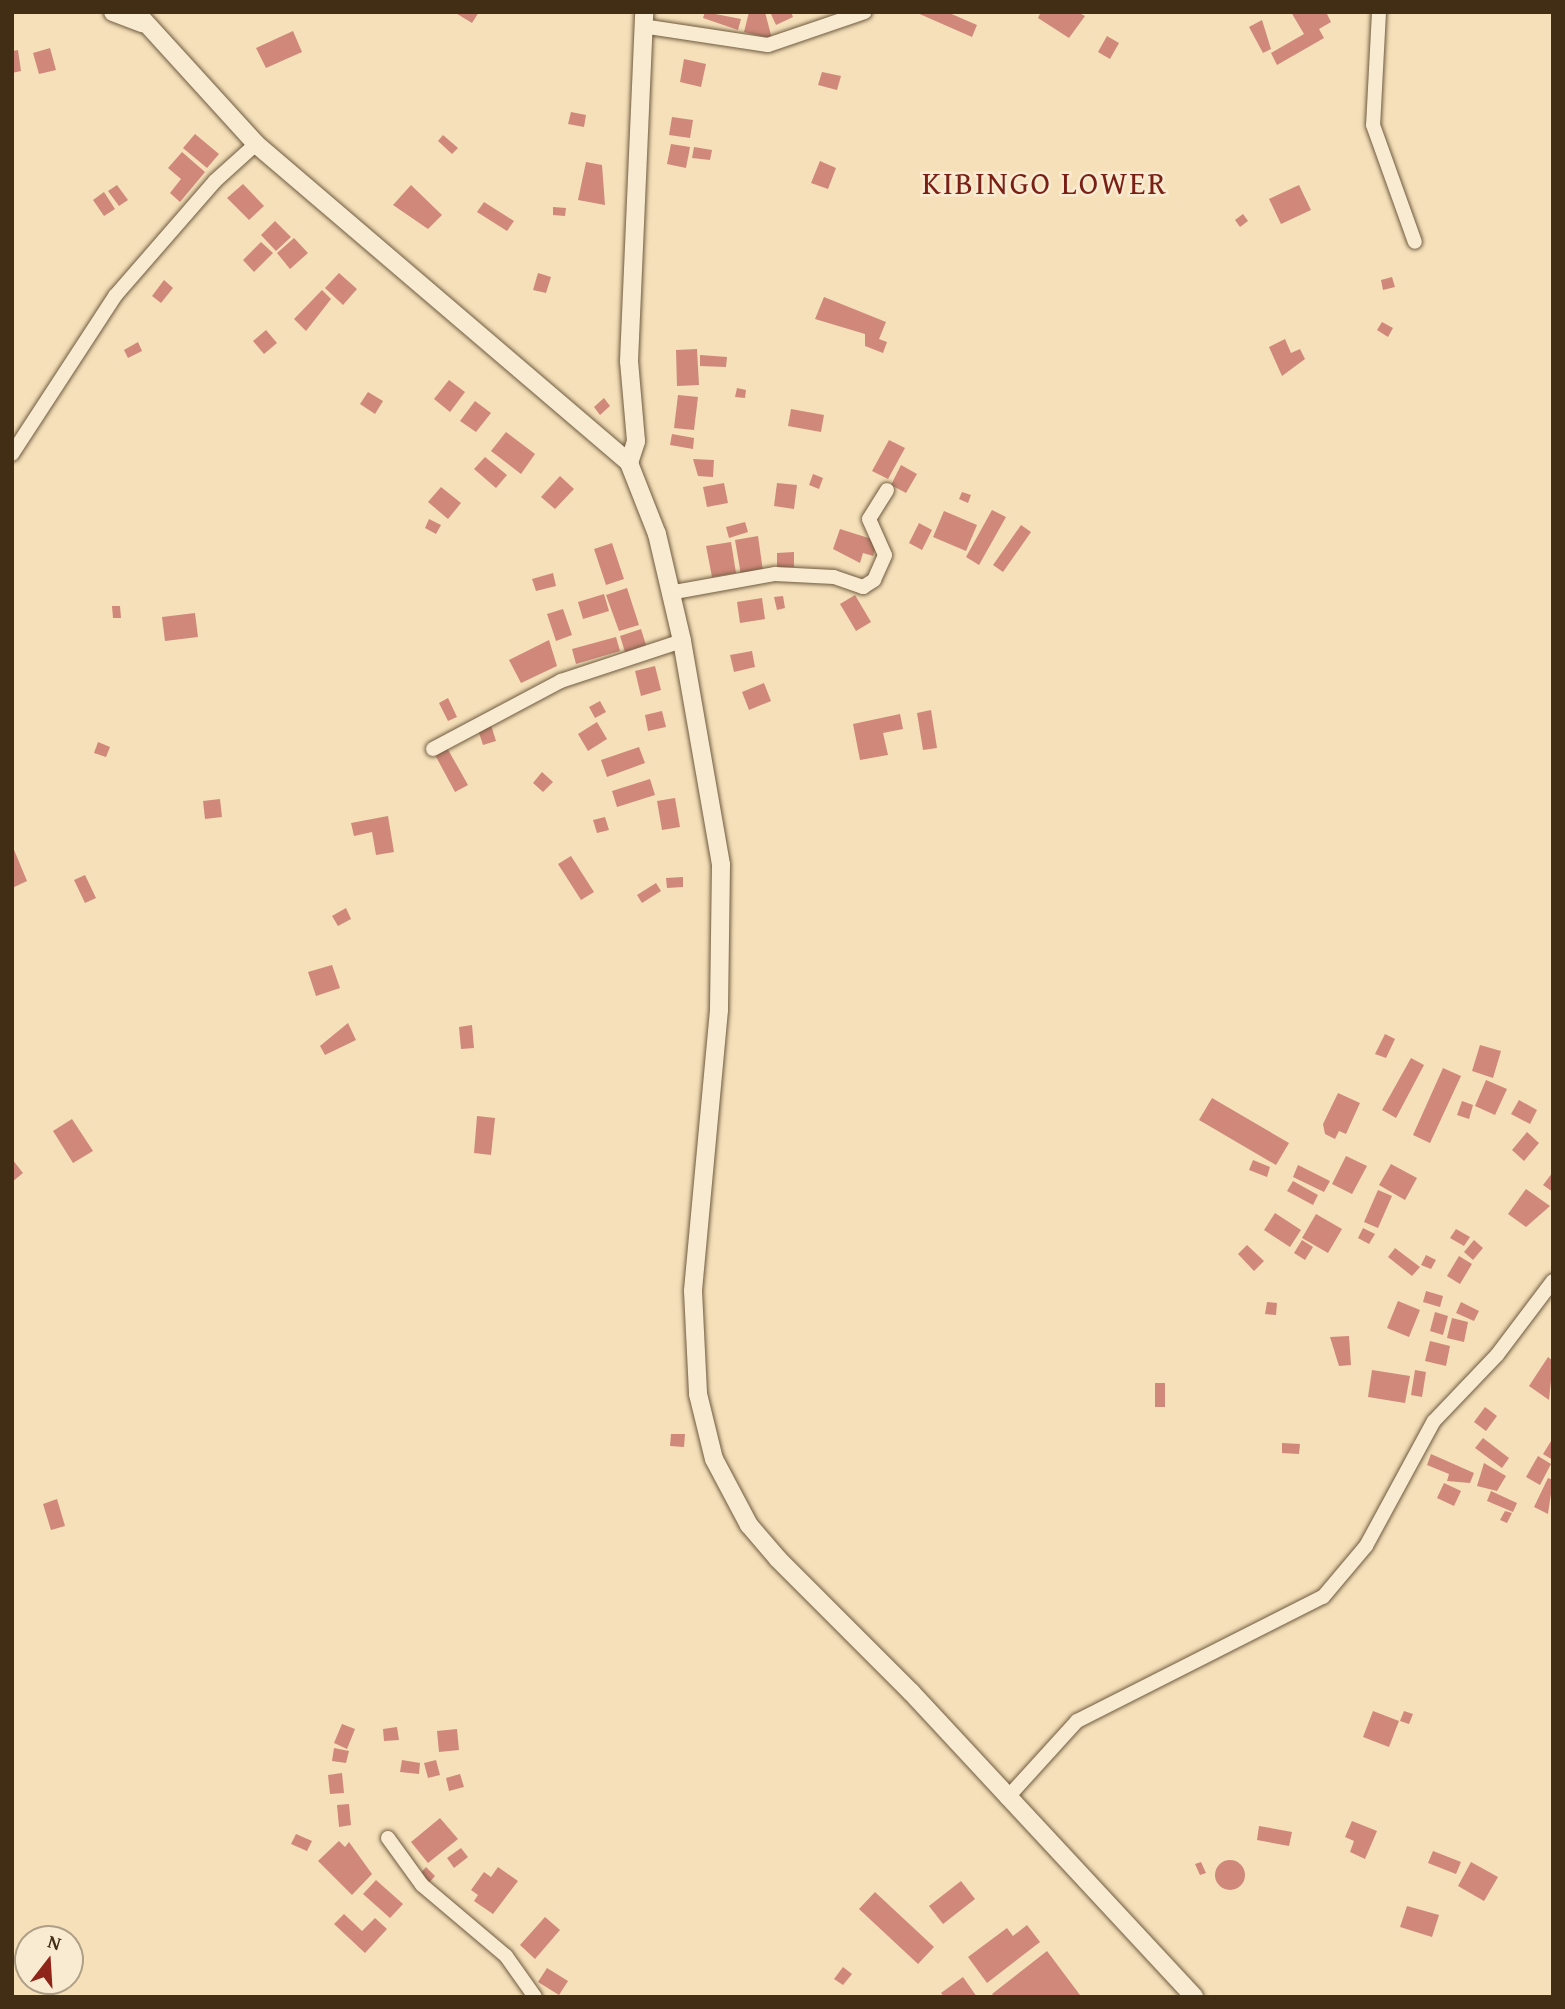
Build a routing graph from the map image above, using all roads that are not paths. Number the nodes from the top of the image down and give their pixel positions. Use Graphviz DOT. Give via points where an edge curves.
graph roads {
  1 [pos="113,12"];
  2 [pos="865,12"];
  3 [pos="1379,12"];
  4 [pos="139,18"];
  5 [pos="643,19"];
  6 [pos="256,144"];
  7 [pos="1415,242"];
  8 [pos="12,454"];
  9 [pos="629,463"];
  10 [pos="887,490"];
  11 [pos="669,593"];
  12 [pos="682,641"];
  13 [pos="433,749"];
  14 [pos="1553,1281"];
  15 [pos="1007,1798"];
  16 [pos="388,1838"];
  17 [pos="535,1997"];
  18 [pos="1194,1997"];
  1 -- 4 [label="street"];
  2 -- 5 [label="street" via="768,45"];
  3 -- 7 [label="street" via="1373,125"];
  4 -- 6 [label="street"];
  5 -- 9 [label="street" via="629,361 636,441"];
  6 -- 8 [label="street" via="215,181 115,296"];
  6 -- 9 [label="street"];
  9 -- 11 [label="street" via="657,534"];
  10 -- 11 [label="street" via="869,519 885,555 874,580 863,587 834,577 775,574"];
  11 -- 12 [label="street"];
  12 -- 13 [label="street" via="561,681"];
  12 -- 15 [label="street" via="705,744 723,901 693,1291 698,1394 714,1459 749,1525 778,1559"];
  14 -- 15 [label="street" via="1497,1355 1434,1421 1366,1546 1323,1597 1076,1721"];
  15 -- 18 [label="street"];
  16 -- 17 [label="street" via="422,1885 506,1956"];
}
